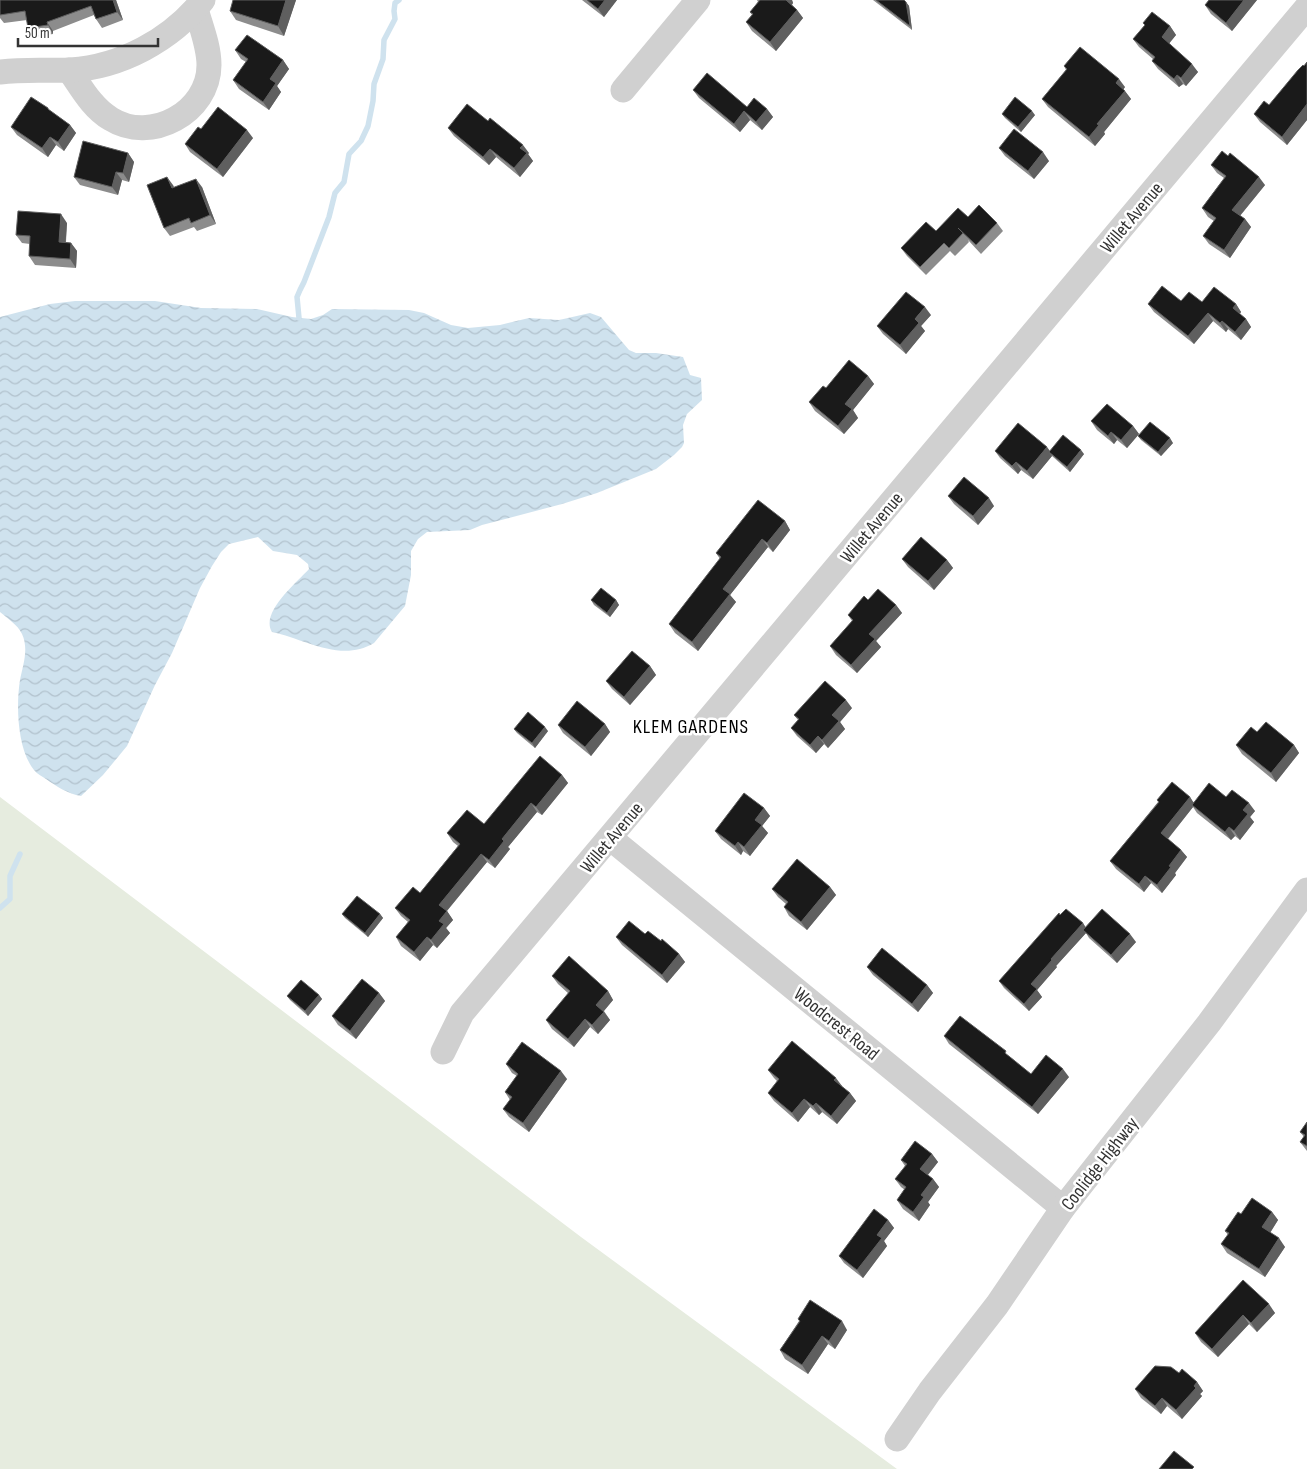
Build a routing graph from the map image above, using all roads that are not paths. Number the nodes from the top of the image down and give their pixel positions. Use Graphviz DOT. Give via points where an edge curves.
graph roads {
  1 [pos="698,0"];
  2 [pos="199,4"];
  3 [pos="1307,7"];
  4 [pos="69,70"];
  5 [pos="0,72"];
  6 [pos="623,90"];
  7 [pos="610,838"];
  8 [pos="1307,890"];
  9 [pos="443,1052"];
  10 [pos="1063,1208"];
  11 [pos="896,1439"];
  1 -- 6 [label="street"];
  2 -- 4 [label="street" via="176,27 127,57 100,66"];
  2 -- 4 [label="street" via="209,65 207,81 191,108 177,119 158,127 141,128 112,120 95,106"];
  3 -- 7 [label="street, Willet Avenue"];
  4 -- 5 [label="street"];
  7 -- 9 [label="street, Willet Avenue" via="462,1013"];
  7 -- 10 [label="street, Woodcrest Road"];
  8 -- 10 [label="street, Coolidge Highway" via="1209,1023"];
  10 -- 11 [label="street, Coolidge Highway" via="998,1305"];
}
